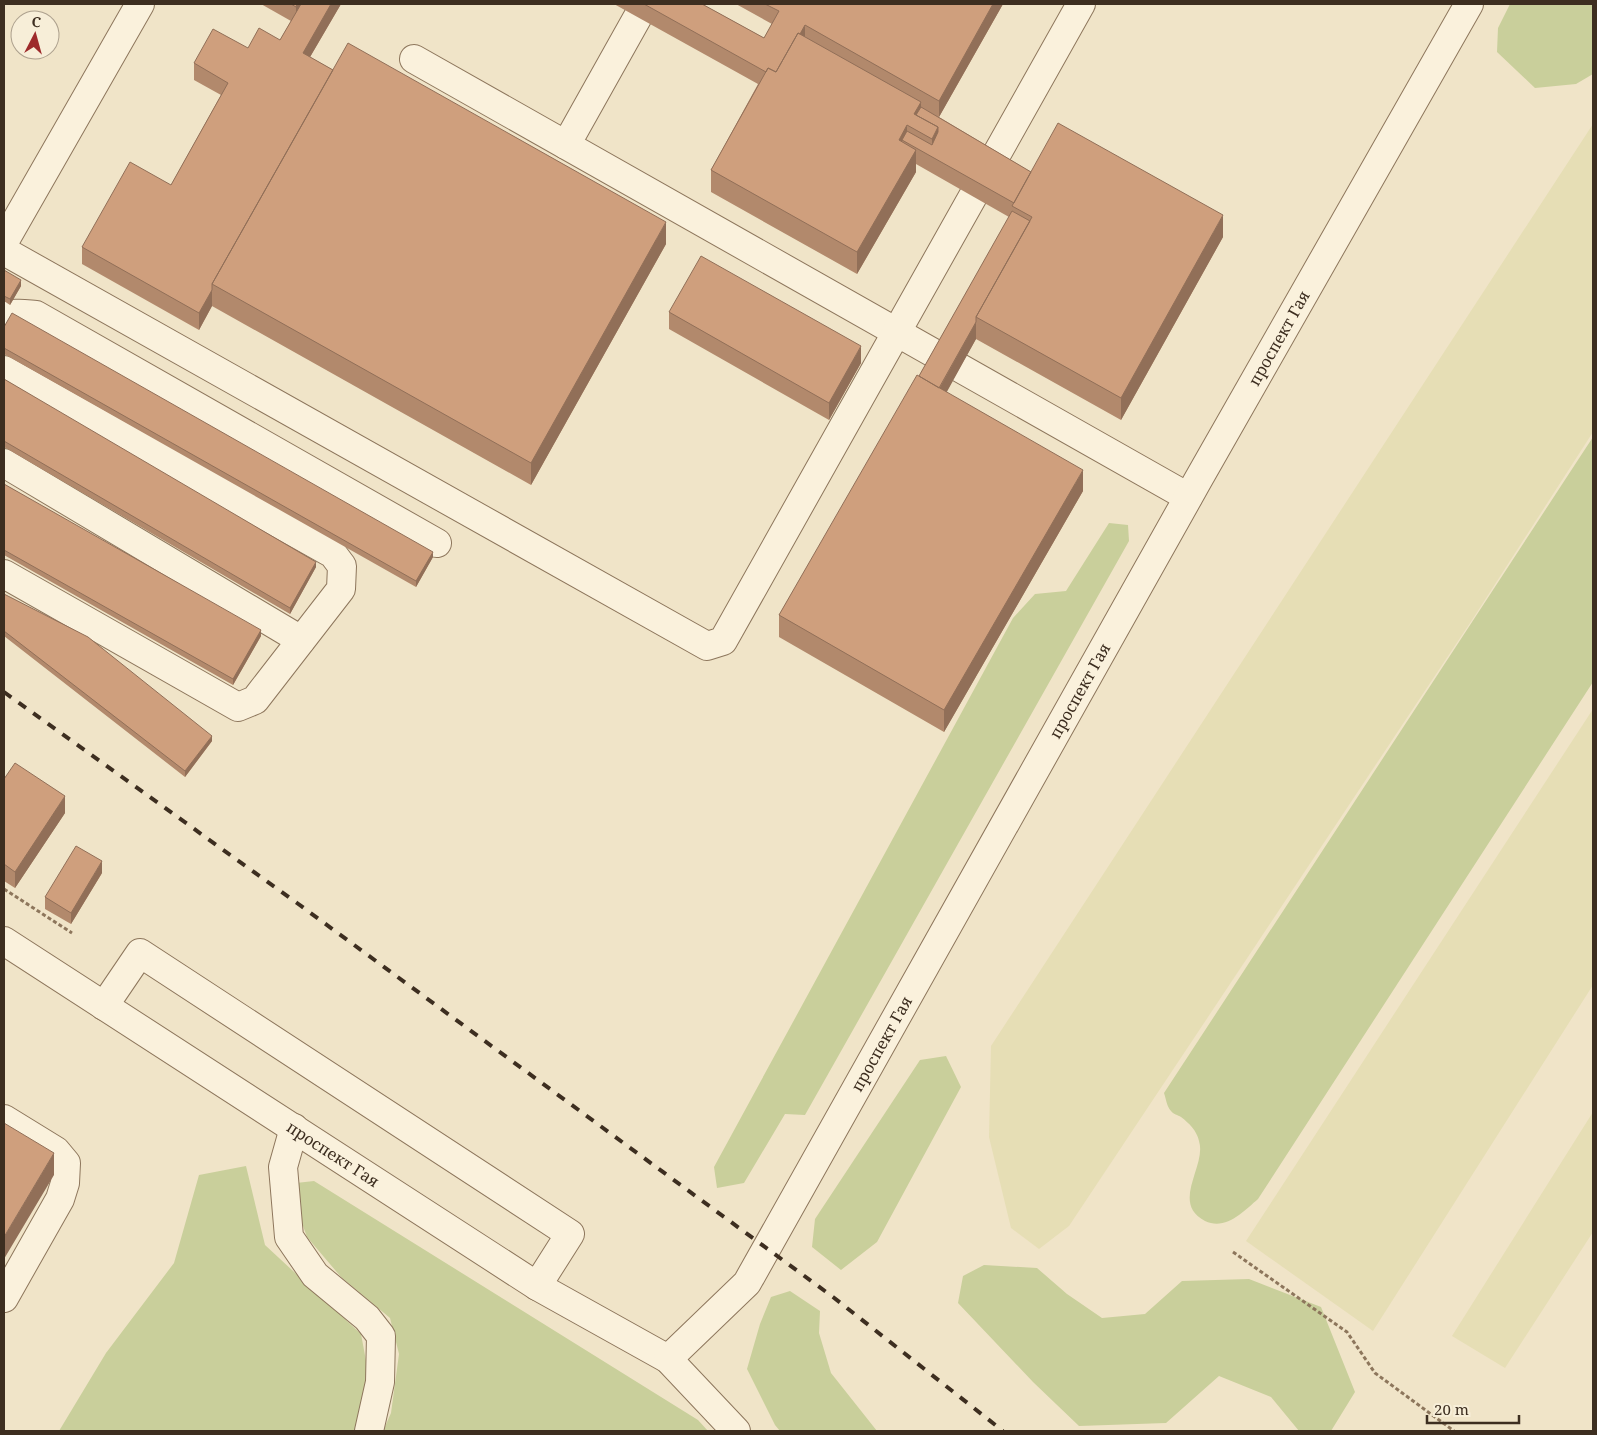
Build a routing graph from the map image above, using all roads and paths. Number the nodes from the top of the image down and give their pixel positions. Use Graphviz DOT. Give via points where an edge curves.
graph roads {
  1 [pos="140,4"];
  2 [pos="645,4"];
  3 [pos="1081,4"];
  4 [pos="1469,4"];
  5 [pos="414,59"];
  6 [pos="566,145"];
  7 [pos="4,242"];
  8 [pos="4,251"];
  9 [pos="4,319"];
  10 [pos="897,331"];
  11 [pos="4,370"];
  12 [pos="4,462"];
  13 [pos="1188,497"];
  14 [pos="437,543"];
  15 [pos="4,574"];
  16 [pos="301,640"];
  17 [pos="4,889"];
  18 [pos="72,933"];
  19 [pos="4,941"];
  20 [pos="104,1006"];
  21 [pos="4,1119"];
  22 [pos="294,1128"];
  23 [pos="1233,1252"];
  24 [pos="537,1286"];
  25 [pos="4,1298"];
  26 [pos="668,1359"];
  27 [pos="369,1431"];
  28 [pos="736,1431"];
  29 [pos="1454,1431"];
  1 -- 7 [label="street"];
  2 -- 6 [label="street"];
  3 -- 10 [label="street"];
  4 -- 13 [label="street, проспект Гая"];
  5 -- 6 [label="street"];
  6 -- 10 [label="street"];
  8 -- 10 [label="street" via="706,646 723,641"];
  9 -- 14 [label="street" via="9,315 36,316"];
  10 -- 13 [label="street"];
  11 -- 16 [label="street" via="334,554 342,566 341,589"];
  12 -- 16 [label="street"];
  13 -- 26 [label="street, проспект Гая" via="747,1283"];
  15 -- 16 [label="street" via="238,708 255,700"];
  17 -- 18 [label="path"];
  19 -- 20 [label="street, проспект Гая"];
  20 -- 22 [label="street, проспект Гая"];
  20 -- 24 [label="street" via="140,953 570,1234"];
  21 -- 25 [label="street" via="56,1151 66,1163 60,1199"];
  22 -- 24 [label="street, проспект Гая"];
  22 -- 27 [label="street" via="283,1167 289,1237 316,1274 367,1318 381,1336 380,1382"];
  23 -- 29 [label="path" via="1347,1332 1375,1373"];
  24 -- 26 [label="street, проспект Гая"];
  26 -- 28 [label="street, проспект Гая"];
}
